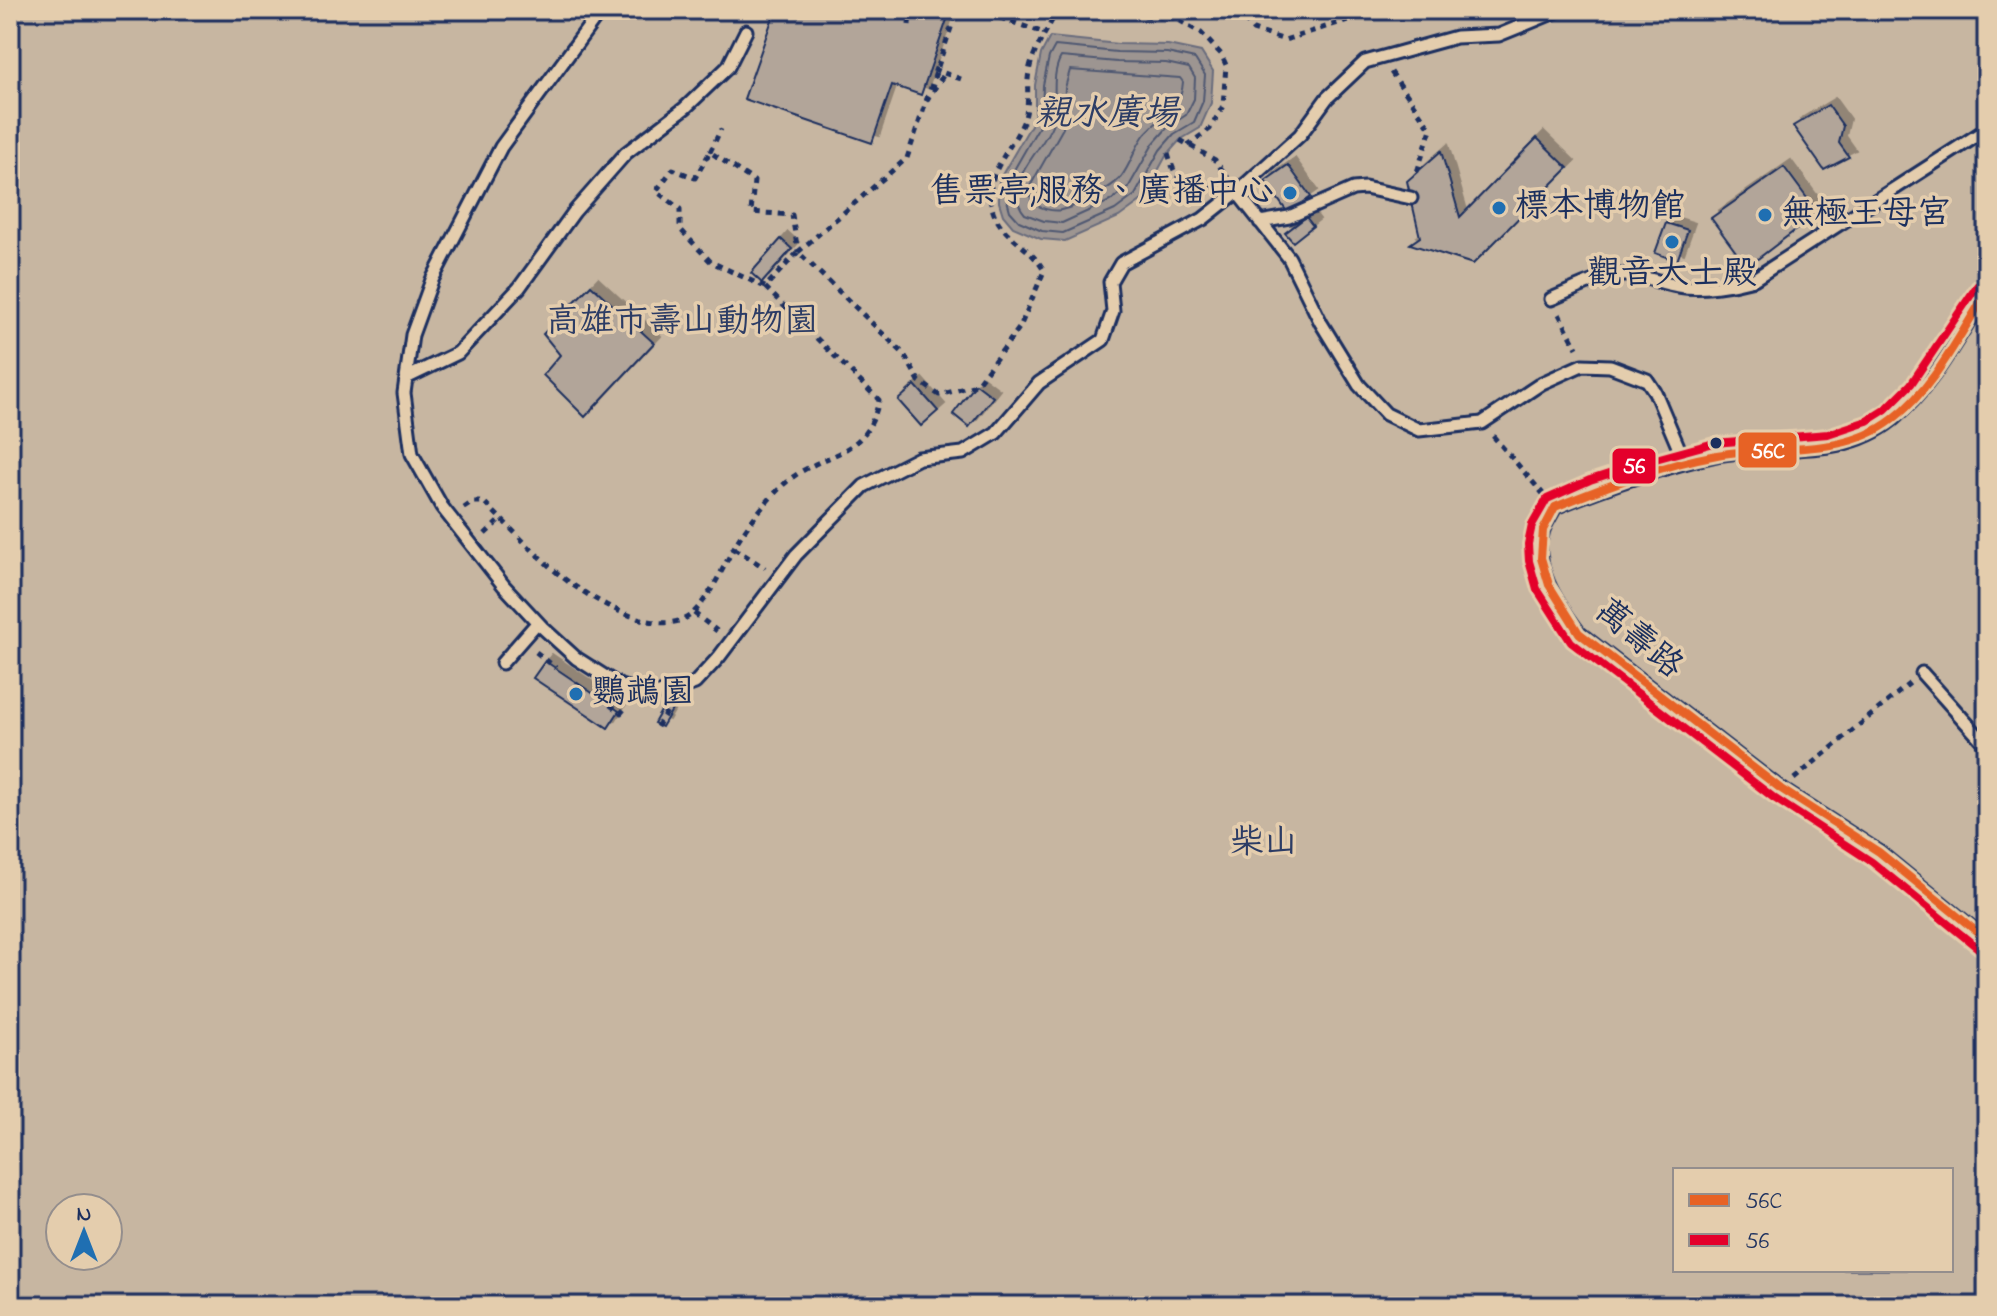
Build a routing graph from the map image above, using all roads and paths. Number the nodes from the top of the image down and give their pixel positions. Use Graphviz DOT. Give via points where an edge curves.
graph roads {
  1 [pos="601,10"];
  2 [pos="910,10"];
  3 [pos="957,10"];
  4 [pos="977,10"];
  5 [pos="1057,10"];
  6 [pos="1076,10"];
  7 [pos="1237,10"];
  8 [pos="1359,10"];
  9 [pos="1560,10"];
  10 [pos="1122,12"];
  11 [pos="909,25"];
  12 [pos="746,31"];
  13 [pos="1047,34"];
  14 [pos="1365,62"];
  15 [pos="933,69"];
  16 [pos="945,73"];
  17 [pos="961,79"];
  18 [pos="926,101"];
  19 [pos="721,129"];
  20 [pos="1987,129"];
  21 [pos="1180,140"];
  22 [pos="1188,145"];
  23 [pos="710,152"];
  24 [pos="1168,153"];
  25 [pos="1417,172"];
  26 [pos="1237,192"];
  27 [pos="1411,198"];
  28 [pos="1260,222"];
  29 [pos="798,252"];
  30 [pos="765,287"];
  31 [pos="1987,292"];
  32 [pos="1551,299"];
  33 [pos="1581,355"];
  34 [pos="406,378"];
  35 [pos="1482,423"];
  36 [pos="1685,463"];
  37 [pos="1555,507"];
  38 [pos="472,546"];
  39 [pos="734,548"];
  40 [pos="779,578"];
  41 [pos="694,613"];
  42 [pos="537,623"];
  43 [pos="731,642"];
  44 [pos="502,663"];
  45 [pos="1922,673"];
  46 [pos="1987,746"];
  47 [pos="1781,789"];
  48 [pos="1987,940"];
  1 -- 34 [label="lane" via="501,147 432,280 412,335"];
  2 -- 11 [label="path"];
  3 -- 18 [label="path, bridge"];
  4 -- 13 [label="path"];
  5 -- 13 [label="path"];
  6 -- 10 [label="path"];
  7 -- 8 [label="path" via="1253,30 1285,40 1354,18"];
  9 -- 14 [label="lane" via="1499,35 1456,37"];
  10 -- 22 [label="path" via="1175,18 1201,33 1221,54 1226,65 1223,106 1210,129"];
  12 -- 34 [label="lane" via="728,67 626,153 574,212 519,288 458,353"];
  13 -- 29 [label="path" via="1029,71 1025,117 994,172 991,189 996,220 1044,271 1020,327 976,385 939,395 919,381 904,354"];
  14 -- 25 [label="path" via="1388,69 1431,129"];
  14 -- 26 [label="lane" via="1327,98 1300,135"];
  15 -- 16 [label="path"];
  16 -- 17 [label="path"];
  16 -- 18 [label="path"];
  18 -- 29 [label="path, bridge" via="907,158"];
  19 -- 23 [label="path"];
  20 -- 32 [label="lane" via="1754,279 1680,286 1621,275"];
  21 -- 22 [label="path"];
  22 -- 26 [label="path" via="1215,160"];
  23 -- 29 [label="path" via="754,181 751,212 792,215"];
  23 -- 30 [label="path" via="695,178 673,169 656,191 680,209 680,229 711,262"];
  24 -- 26 [label="path" via="1174,174 1188,185"];
  26 -- 28 [label="lane"];
  26 -- 40 [label="lane" via="1203,219 1121,263 1110,282 1113,311 1103,340 1039,383 996,433 963,453 919,458 864,486"];
  27 -- 28 [label="lane" via="1353,189 1289,217"];
  28 -- 35 [label="lane" via="1289,258 1359,385 1386,414 1419,430"];
  29 -- 30 [label="path"];
  30 -- 39 [label="path" via="879,400 865,435 782,486"];
  31 -- 36 [label="lane" via="1920,393 1870,433 1813,450 1720,455"];
  32 -- 33 [label="path"];
  34 -- 38 [label="lane" via="412,454"];
  35 -- 36 [label="lane" via="1542,383 1582,365 1610,366 1647,380"];
  35 -- 37 [label="path"];
  36 -- 37 [label="lane"];
  37 -- 47 [label="lane, 萬壽路" via="1543,531 1540,558 1555,599 1579,633"];
  38 -- 41 [label="path" via="501,519 571,584 616,611 656,623"];
  38 -- 42 [label="lane"];
  39 -- 40 [label="path"];
  39 -- 41 [label="path"];
  40 -- 43 [label="lane"];
  41 -- 43 [label="path"];
  42 -- 43 [label="lane" via="576,658 620,686 644,693 667,693 695,683"];
  42 -- 44 [label="lane"];
  45 -- 46 [label="lane"];
  45 -- 47 [label="path"];
  47 -- 48 [label="lane, 萬壽路" via="1879,852"];
}
